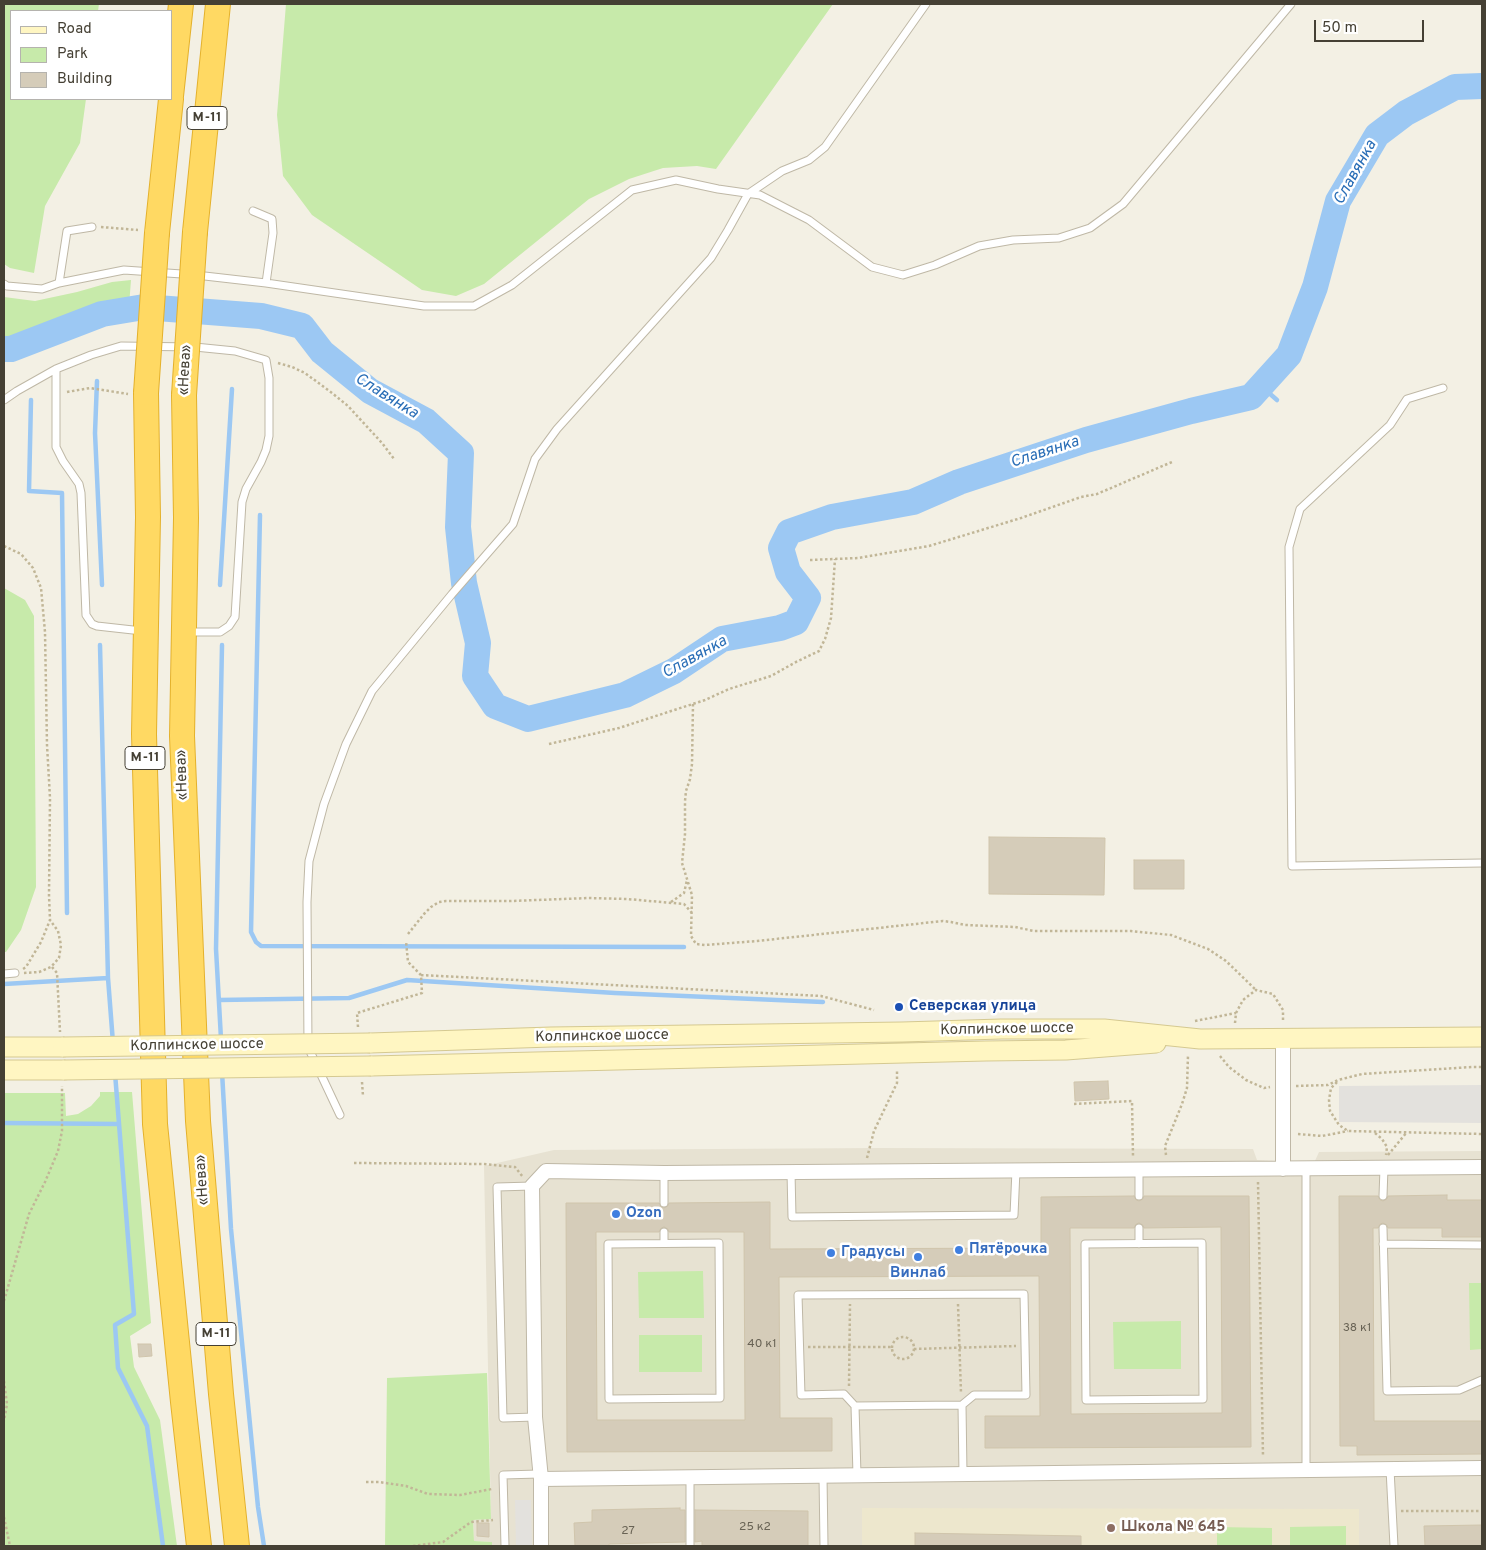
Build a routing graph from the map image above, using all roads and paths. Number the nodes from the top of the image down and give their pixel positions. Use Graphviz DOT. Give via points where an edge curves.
graph roads {
  1 [pos="181,4"];
  2 [pos="218,4"];
  3 [pos="926,4"];
  4 [pos="1291,4"];
  5 [pos="172,89"];
  6 [pos="171,100"];
  7 [pos="748,194"];
  8 [pos="253,210"];
  9 [pos="92,227"];
  10 [pos="106,227"];
  11 [pos="147,231"];
  12 [pos="59,283"];
  13 [pos="266,283"];
  14 [pos="4,284"];
  15 [pos="266,360"];
  16 [pos="56,370"];
  17 [pos="1443,388"];
  18 [pos="56,394"];
  19 [pos="137,394"];
  20 [pos="4,400"];
  21 [pos="394,459"];
  22 [pos="1172,462"];
  23 [pos="4,546"];
  24 [pos="836,559"];
  25 [pos="810,560"];
  26 [pos="146,632"];
  27 [pos="184,632"];
  28 [pos="693,704"];
  29 [pos="549,744"];
  30 [pos="1482,863"];
  31 [pos="688,877"];
  32 [pos="670,902"];
  33 [pos="692,913"];
  34 [pos="50,920"];
  35 [pos="408,934"];
  36 [pos="406,941"];
  37 [pos="51,967"];
  38 [pos="15,973"];
  39 [pos="4,974"];
  40 [pos="421,975"];
  41 [pos="422,986"];
  42 [pos="1256,990"];
  43 [pos="874,1010"];
  44 [pos="1236,1014"];
  45 [pos="1188,1022"];
  46 [pos="1482,1037"];
  47 [pos="1283,1039"];
  48 [pos="61,1040"];
  49 [pos="1233,1040"];
  50 [pos="1194,1044"];
  51 [pos="4,1047"];
  52 [pos="1220,1055"];
  53 [pos="1482,1067"];
  54 [pos="897,1068"];
  55 [pos="4,1070"];
  56 [pos="63,1078"];
  57 [pos="1338,1080"];
  58 [pos="1283,1086"];
  59 [pos="1074,1104"];
  60 [pos="340,1115"];
  61 [pos="1348,1131"];
  62 [pos="1374,1132"];
  63 [pos="1407,1132"];
  64 [pos="1283,1133"];
  65 [pos="1482,1134"];
  66 [pos="354,1163"];
  67 [pos="1482,1167"];
  68 [pos="1306,1168"];
  69 [pos="1384,1168"];
  70 [pos="1166,1169"];
  71 [pos="1283,1169"];
  72 [pos="1016,1170"];
  73 [pos="1136,1170"];
  74 [pos="863,1171"];
  75 [pos="664,1172"];
  76 [pos="791,1172"];
  77 [pos="1258,1174"];
  78 [pos="532,1186"];
  79 [pos="1139,1196"];
  80 [pos="1384,1196"];
  81 [pos="664,1203"];
  82 [pos="1139,1228"];
  83 [pos="1383,1228"];
  84 [pos="664,1232"];
  85 [pos="664,1243"];
  86 [pos="1139,1244"];
  87 [pos="1383,1244"];
  88 [pos="1482,1246"];
  89 [pos="850,1295"];
  90 [pos="958,1295"];
  91 [pos="4,1302"];
  92 [pos="1025,1346"];
  93 [pos="799,1347"];
  94 [pos="850,1347"];
  95 [pos="892,1347"];
  96 [pos="959,1348"];
  97 [pos="914,1350"];
  98 [pos="1482,1380"];
  99 [pos="4,1381"];
  100 [pos="848,1399"];
  101 [pos="962,1405"];
  102 [pos="855,1406"];
  103 [pos="535,1417"];
  104 [pos="4,1421"];
  105 [pos="1263,1462"];
  106 [pos="1482,1468"];
  107 [pos="1390,1469"];
  108 [pos="1306,1470"];
  109 [pos="963,1474"];
  110 [pos="857,1475"];
  111 [pos="824,1476"];
  112 [pos="540,1477"];
  113 [pos="690,1477"];
  114 [pos="366,1482"];
  115 [pos="504,1487"];
  116 [pos="1482,1511"];
  117 [pos="1392,1512"];
  118 [pos="4,1518"];
  119 [pos="505,1520"];
  120 [pos="10,1546"];
  121 [pos="199,1546"];
  122 [pos="237,1546"];
  123 [pos="413,1546"];
  124 [pos="505,1546"];
  125 [pos="541,1546"];
  126 [pos="690,1546"];
  127 [pos="824,1546"];
  128 [pos="1394,1546"];
  1 -- 5 [label="highway, М-11"];
  2 -- 27 [label="highway, «Нева» / М-11, bridge" via="195,232 184,396"];
  3 -- 7 [label="lane" via="825,148"];
  4 -- 7 [label="lane" via="1123,204 1090,228 1059,238 1013,240 978,246 936,265 903,275 872,267 809,220 760,195"];
  6 -- 11 [label="highway, М-11"];
  7 -- 13 [label="lane" via="676,180 632,190 512,286 474,306 424,306"];
  7 -- 60 [label="lane" via="711,258 557,429 535,459 513,524 372,691 346,744 324,804 309,861 307,902 308,1047"];
  8 -- 13 [label="lane" via="272,219"];
  9 -- 12 [label="lane" via="67,231"];
  10 -- 11 [label="path"];
  11 -- 19 [label="highway, М-11, bridge"];
  12 -- 13 [label="lane" via="124,270"];
  12 -- 14 [label="lane" via="42,289"];
  15 -- 16 [label="lane" via="235,351 121,346"];
  15 -- 21 [label="path" via="305,373 332,393 348,406"];
  15 -- 27 [label="lane" via="269,436 266,450 242,502 235,617 220,632"];
  16 -- 18 [label="lane"];
  16 -- 20 [label="lane"];
  17 -- 30 [label="lane" via="1407,399 1390,424 1300,509 1289,547 1292,866"];
  18 -- 19 [label="path" via="100,388"];
  18 -- 26 [label="lane" via="56,446 79,484 81,494 86,615 97,626"];
  19 -- 26 [label="highway, М-11" via="148,517"];
  22 -- 24 [label="path" via="1097,494 961,537 929,546"];
  23 -- 34 [label="path" via="21,554 33,568 41,588 50,798"];
  24 -- 25 [label="path"];
  24 -- 28 [label="path" via="831,618 819,651 772,676"];
  26 -- 121 [label="highway, М-11" via="144,734 155,1124"];
  27 -- 122 [label="highway, «Нева» / М-11" via="182,736 198,1121"];
  28 -- 29 [label="path" via="619,728"];
  28 -- 31 [label="path" via="692,764 684,801 682,863"];
  31 -- 32 [label="path" via="684,893"];
  31 -- 33 [label="path"];
  32 -- 33 [label="path" via="684,904"];
  32 -- 35 [label="path" via="589,898 446,901 431,907"];
  33 -- 42 [label="path" via="692,939 696,944 705,945 943,921 965,926 1015,927 1034,931 1131,931 1171,935 1208,949 1226,961"];
  34 -- 37 [label="path" via="58,931 61,945 59,958"];
  34 -- 38 [label="path" via="26,967"];
  36 -- 40 [label="path" via="408,962"];
  37 -- 38 [label="path" via="39,972"];
  37 -- 48 [label="path" via="57,973"];
  38 -- 39 [label="lane"];
  40 -- 41 [label="path"];
  40 -- 43 [label="path" via="821,996"];
  42 -- 44 [label="path" via="1243,1000"];
  42 -- 47 [label="path" via="1273,994 1283,1010"];
  44 -- 45 [label="path"];
  44 -- 49 [label="path"];
  46 -- 47 [label="main road, Колпинское шоссе"];
  47 -- 49 [label="main road, Колпинское шоссе"];
  47 -- 58 [label="street"];
  48 -- 50 [label="main road, Колпинское шоссе, bridge" via="370,1043 551,1037 1104,1029"];
  48 -- 51 [label="main road, Колпинское шоссе"];
  49 -- 50 [label="main road, Колпинское шоссе"];
  50 -- 56 [label="main road, Колпинское шоссе, bridge" via="1066,1050 371,1066"];
  50 -- 70 [label="path" via="1187,1088 1165,1146"];
  52 -- 58 [label="path" via="1246,1080 1264,1088"];
  53 -- 57 [label="path" via="1362,1074"];
  54 -- 74 [label="path" via="897,1083 874,1131"];
  55 -- 56 [label="main road, Колпинское шоссе"];
  56 -- 91 [label="path" via="62,1132 58,1151 29,1214"];
  57 -- 58 [label="path" via="1328,1085"];
  57 -- 61 [label="path" via="1331,1088 1330,1111 1339,1125"];
  58 -- 64 [label="street"];
  59 -- 73 [label="path" via="1132,1101"];
  61 -- 62 [label="path"];
  61 -- 64 [label="path" via="1322,1136"];
  62 -- 63 [label="path"];
  62 -- 63 [label="path" via="1387,1147 1386,1157"];
  63 -- 65 [label="path"];
  64 -- 71 [label="street"];
  66 -- 78 [label="path" via="515,1167"];
  67 -- 69 [label="street"];
  68 -- 69 [label="street"];
  68 -- 71 [label="street"];
  68 -- 108 [label="lane"];
  69 -- 80 [label="lane"];
  70 -- 71 [label="street"];
  70 -- 73 [label="street"];
  72 -- 73 [label="street"];
  72 -- 74 [label="street"];
  72 -- 76 [label="lane" via="1014,1215 792,1217"];
  73 -- 79 [label="lane"];
  74 -- 76 [label="street"];
  75 -- 76 [label="street"];
  75 -- 78 [label="street" via="546,1171"];
  75 -- 81 [label="lane"];
  77 -- 105 [label="path"];
  78 -- 103 [label="street"];
  78 -- 103 [label="lane" via="497,1187 503,1418"];
  82 -- 86 [label="lane"];
  83 -- 87 [label="lane"];
  84 -- 85 [label="lane"];
  85 -- 85 [label="lane" via="608,1244 609,1399 720,1398 719,1243"];
  86 -- 86 [label="lane" via="1085,1244 1086,1400 1204,1399 1202,1243"];
  87 -- 88 [label="lane"];
  87 -- 98 [label="lane" via="1387,1391 1460,1390"];
  89 -- 90 [label="lane"];
  89 -- 93 [label="lane" via="798,1295"];
  89 -- 94 [label="path"];
  90 -- 92 [label="lane" via="1024,1294"];
  90 -- 96 [label="path"];
  92 -- 96 [label="path"];
  92 -- 101 [label="lane" via="1026,1395 974,1395"];
  93 -- 94 [label="path"];
  93 -- 100 [label="lane" via="801,1394 844,1394"];
  94 -- 95 [label="path"];
  94 -- 100 [label="path"];
  95 -- 97 [label="path" via="897,1358 906,1359"];
  95 -- 97 [label="path" via="900,1337 909,1338"];
  96 -- 97 [label="path"];
  96 -- 101 [label="path"];
  99 -- 104 [label="path"];
  100 -- 102 [label="lane"];
  101 -- 102 [label="lane"];
  101 -- 109 [label="lane"];
  102 -- 110 [label="lane"];
  103 -- 112 [label="street"];
  106 -- 107 [label="street"];
  107 -- 108 [label="street"];
  107 -- 117 [label="lane"];
  108 -- 109 [label="street"];
  109 -- 110 [label="street"];
  110 -- 111 [label="street"];
  111 -- 113 [label="street"];
  111 -- 127 [label="lane"];
  112 -- 113 [label="street"];
  112 -- 115 [label="lane" via="504,1475"];
  112 -- 125 [label="street"];
  113 -- 126 [label="lane"];
  114 -- 115 [label="path" via="406,1486 428,1494 460,1495"];
  115 -- 119 [label="lane"];
  116 -- 117 [label="path"];
  117 -- 128 [label="lane"];
  118 -- 120 [label="path"];
  119 -- 123 [label="path" via="471,1522 443,1542"];
  119 -- 124 [label="lane"];
}
